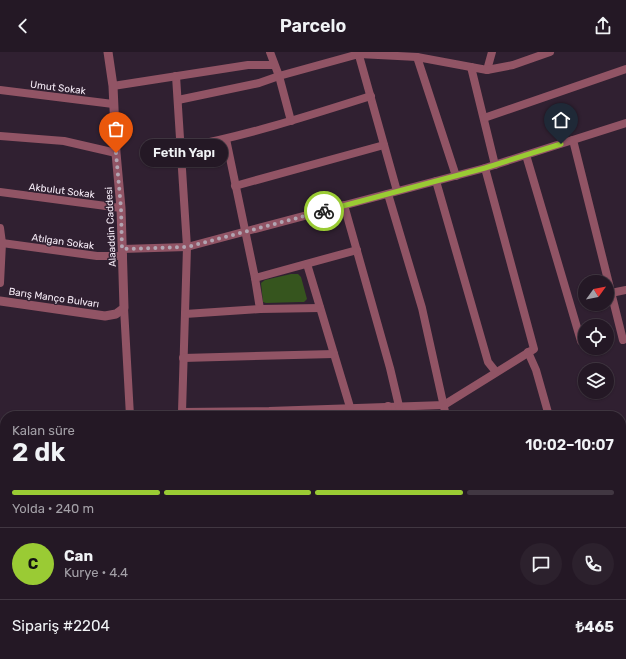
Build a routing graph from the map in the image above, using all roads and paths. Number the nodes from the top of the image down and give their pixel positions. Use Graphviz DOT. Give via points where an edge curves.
graph roads {
  1 [pos="108,52"];
  2 [pos="270,52"];
  3 [pos="492,52"];
  4 [pos="548,52"];
  5 [pos="358,53"];
  6 [pos="417,57"];
  7 [pos="274,65"];
  8 [pos="471,67"];
  9 [pos="626,69"];
  10 [pos="487,70"];
  11 [pos="176,76"];
  12 [pos="279,76"];
  13 [pos="113,86"];
  14 [pos="0,90"];
  15 [pos="371,96"];
  16 [pos="178,100"];
  17 [pos="113,104"];
  18 [pos="484,118"];
  19 [pos="291,121"];
  20 [pos="625,124"];
  21 [pos="626,133"];
  22 [pos="0,136"];
  23 [pos="226,139"];
  24 [pos="573,140"];
  25 [pos="384,145"];
  26 [pos="181,148"];
  27 [pos="116,153"];
  28 [pos="526,155"];
  29 [pos="495,165"];
  30 [pos="485,168"];
  31 [pos="456,176"];
  32 [pos="436,181"];
  33 [pos="236,186"];
  34 [pos="397,191"];
  35 [pos="0,192"];
  36 [pos="388,194"];
  37 [pos="344,205"];
  38 [pos="121,208"];
  39 [pos="0,228"];
  40 [pos="245,232"];
  41 [pos="2,243"];
  42 [pos="187,247"];
  43 [pos="357,250"];
  44 [pos="123,253"];
  45 [pos="307,264"];
  46 [pos="607,275"];
  47 [pos="255,278"];
  48 [pos="0,283"];
  49 [pos="626,290"];
  50 [pos="614,292"];
  51 [pos="0,301"];
  52 [pos="614,305"];
  53 [pos="124,308"];
  54 [pos="320,308"];
  55 [pos="260,310"];
  56 [pos="185,314"];
  57 [pos="578,331"];
  58 [pos="623,340"];
  59 [pos="528,352"];
  60 [pos="334,354"];
  61 [pos="183,358"];
  62 [pos="496,372"];
  63 [pos="444,405"];
  64 [pos="388,406"];
  65 [pos="399,406"];
  66 [pos="350,407"];
  67 [pos="130,411"];
  68 [pos="182,411"];
  69 [pos="335,411"];
  70 [pos="387,411"];
  71 [pos="445,411"];
  72 [pos="548,411"];
  1 -- 13 [label="street, Alaaddin Caddesi"];
  2 -- 7 [label="street"];
  3 -- 10 [label="street"];
  4 -- 10 [label="street" via="513,65"];
  5 -- 6 [label="street"];
  5 -- 12 [label="street"];
  5 -- 15 [label="street"];
  6 -- 8 [label="street"];
  6 -- 31 [label="street"];
  7 -- 11 [label="street" via="248,65"];
  7 -- 12 [label="street"];
  8 -- 10 [label="street"];
  8 -- 18 [label="street"];
  9 -- 18 [label="street"];
  11 -- 13 [label="street"];
  11 -- 16 [label="street"];
  12 -- 16 [label="street" via="259,83"];
  12 -- 19 [label="street"];
  13 -- 17 [label="street, Alaaddin Caddesi"];
  14 -- 17 [label="street, Umut Sokak"];
  15 -- 19 [label="street"];
  15 -- 25 [label="street"];
  16 -- 26 [label="street"];
  17 -- 27 [label="street, Alaaddin Caddesi"];
  18 -- 29 [label="street"];
  19 -- 23 [label="street"];
  20 -- 21 [label="street"];
  20 -- 24 [label="street, Atılgan Sokak"];
  22 -- 27 [label="street" via="64,141"];
  23 -- 26 [label="street"];
  23 -- 33 [label="street"];
  24 -- 28 [label="street, Atılgan Sokak"];
  24 -- 46 [label="street"];
  25 -- 33 [label="street"];
  25 -- 34 [label="street"];
  26 -- 42 [label="street"];
  27 -- 38 [label="street, Alaaddin Caddesi"];
  28 -- 29 [label="street, Atılgan Sokak"];
  28 -- 57 [label="street"];
  29 -- 30 [label="street, Atılgan Sokak"];
  30 -- 31 [label="street, Atılgan Sokak"];
  30 -- 59 [label="street" via="534,349"];
  31 -- 32 [label="street, Atılgan Sokak"];
  32 -- 34 [label="street, Atılgan Sokak"];
  32 -- 62 [label="street" via="488,362"];
  33 -- 40 [label="street"];
  34 -- 36 [label="street, Atılgan Sokak"];
  35 -- 38 [label="street, Akbulut Sokak"];
  36 -- 37 [label="street, Atılgan Sokak"];
  36 -- 63 [label="street" via="422,308"];
  37 -- 40 [label="street, Atılgan Sokak"];
  37 -- 43 [label="street"];
  38 -- 44 [label="street, Alaaddin Caddesi"];
  39 -- 41 [label="street"];
  40 -- 42 [label="street, Atılgan Sokak"];
  40 -- 47 [label="street"];
  41 -- 44 [label="street, Atılgan Sokak" via="97,256"];
  41 -- 48 [label="street"];
  42 -- 44 [label="street, Atılgan Sokak"];
  42 -- 56 [label="street"];
  43 -- 45 [label="street"];
  43 -- 65 [label="street"];
  44 -- 53 [label="street, Alaaddin Caddesi"];
  45 -- 47 [label="street"];
  45 -- 54 [label="street"];
  47 -- 55 [label="street"];
  49 -- 50 [label="street"];
  51 -- 53 [label="street, Barış Manço Bulvarı" via="105,316 116,314"];
  52 -- 58 [label="street"];
  53 -- 67 [label="street"];
  54 -- 55 [label="street"];
  54 -- 60 [label="street"];
  55 -- 56 [label="street"];
  56 -- 61 [label="street"];
  59 -- 62 [label="street"];
  59 -- 72 [label="street"];
  60 -- 61 [label="street"];
  60 -- 66 [label="street"];
  61 -- 68 [label="street"];
  62 -- 63 [label="street"];
  63 -- 65 [label="street"];
  63 -- 71 [label="street"];
  64 -- 65 [label="street"];
  64 -- 66 [label="street"];
  64 -- 70 [label="street"];
  66 -- 69 [label="street"];
}
